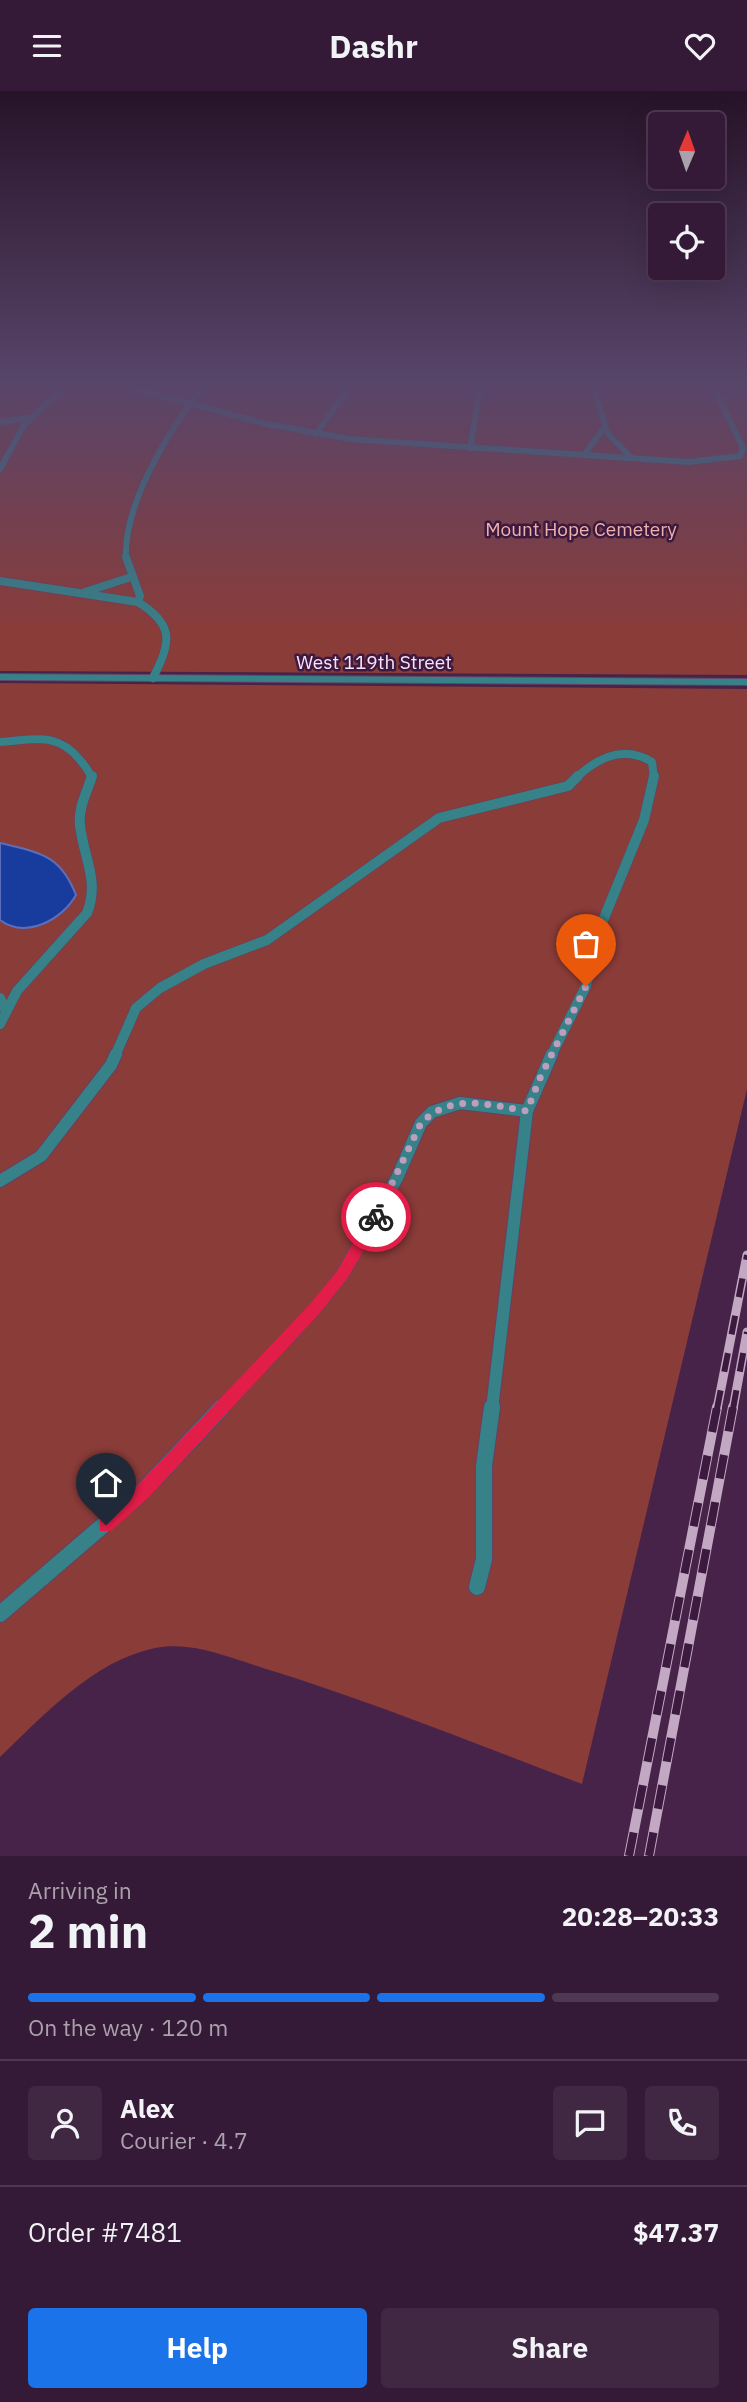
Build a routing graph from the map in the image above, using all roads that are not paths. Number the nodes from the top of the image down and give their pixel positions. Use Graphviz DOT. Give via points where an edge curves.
graph roads {
  1 [pos="156,468"];
  2 [pos="131,577"];
  3 [pos="0,581"];
  4 [pos="76,593"];
  5 [pos="138,602"];
  6 [pos="0,677"];
  7 [pos="153,678"];
  8 [pos="747,682"];
  9 [pos="0,742"];
  10 [pos="0,998"];
  11 [pos="6,1011"];
  12 [pos="0,1024"];
  13 [pos="527,1111"];
  14 [pos="0,1181"];
  15 [pos="477,1587"];
  16 [pos="0,1614"];
  1 -- 2 [label="lane" via="133,516 125,551"];
  2 -- 4 [label="lane"];
  2 -- 5 [label="lane" via="141,596"];
  3 -- 4 [label="lane"];
  4 -- 5 [label="lane"];
  5 -- 7 [label="lane" via="167,626 170,642"];
  6 -- 7 [label="street, West 119th Street"];
  7 -- 8 [label="street, West 119th Street"];
  9 -- 11 [label="lane" via="55,737 92,776 80,812 93,878 91,903 28,977"];
  10 -- 11 [label="lane"];
  11 -- 12 [label="lane"];
  13 -- 14 [label="lane" via="586,986 602,923 644,820 655,773 652,762 639,754 600,757 568,786 439,818 275,935 205,964 152,993 129,1018 111,1065 41,1156"];
  13 -- 15 [label="lane" via="484,1466 484,1559"];
  13 -- 16 [label="lane" via="460,1103 432,1112 421,1123 397,1178 342,1275 314,1310 143,1491"];
}
